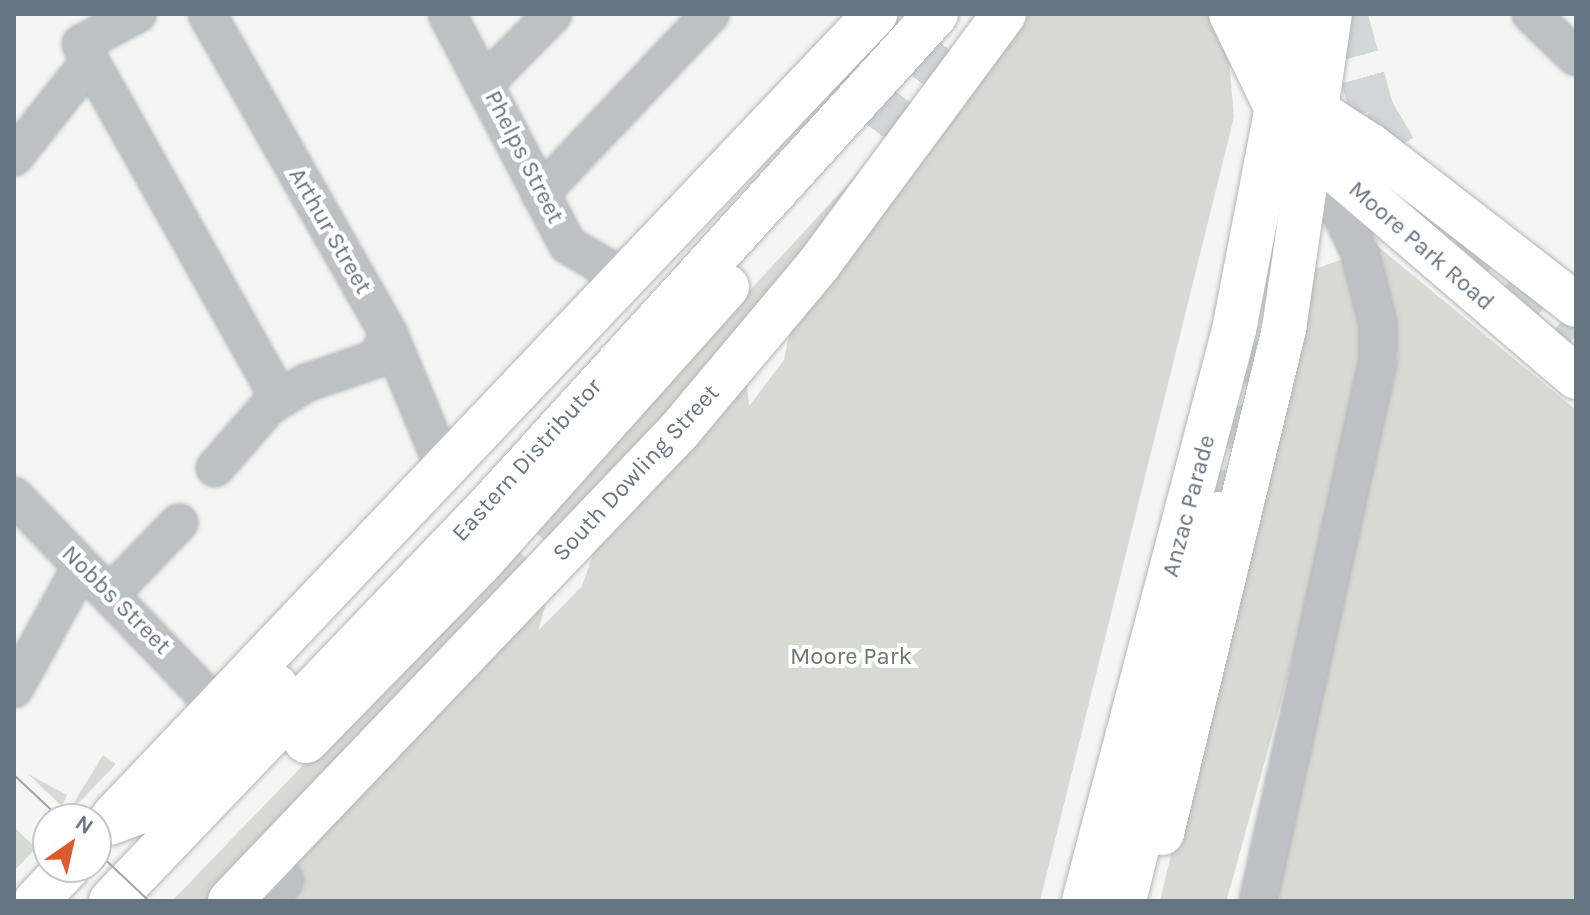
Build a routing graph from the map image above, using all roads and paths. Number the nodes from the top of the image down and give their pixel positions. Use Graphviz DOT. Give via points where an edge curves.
graph roads {
  1 [pos="137,14"];
  2 [pos="207,14"];
  3 [pos="447,14"];
  4 [pos="553,14"];
  5 [pos="710,14"];
  6 [pos="875,14"];
  7 [pos="936,14"];
  8 [pos="1004,14"];
  9 [pos="1231,14"];
  10 [pos="1262,14"];
  11 [pos="1295,14"];
  12 [pos="1330,14"];
  13 [pos="1531,14"];
  14 [pos="1576,57"];
  15 [pos="90,61"];
  16 [pos="486,82"];
  17 [pos="1299,121"];
  18 [pos="870,127"];
  19 [pos="14,157"];
  20 [pos="540,194"];
  21 [pos="1508,251"];
  22 [pos="624,278"];
  23 [pos="1576,305"];
  24 [pos="389,335"];
  25 [pos="1576,343"];
  26 [pos="1576,377"];
  27 [pos="280,399"];
  28 [pos="568,411"];
  29 [pos="439,455"];
  30 [pos="215,468"];
  31 [pos="14,496"];
  32 [pos="1220,514"];
  33 [pos="179,523"];
  34 [pos="81,567"];
  35 [pos="113,591"];
  36 [pos="14,689"];
  37 [pos="216,706"];
  38 [pos="112,819"];
  39 [pos="112,825"];
  40 [pos="53,883"];
  41 [pos="249,897"];
  42 [pos="36,901"];
  43 [pos="111,901"];
  44 [pos="150,901"];
  45 [pos="1084,901"];
  46 [pos="1124,901"];
  47 [pos="1144,901"];
  48 [pos="1258,901"];
  1 -- 15 [label="street" via="81,44"];
  2 -- 24 [label="street, Arthur Street"];
  3 -- 16 [label="street, Phelps Street"];
  4 -- 16 [label="street"];
  5 -- 20 [label="street"];
  6 -- 22 [label="main road"];
  7 -- 28 [label="main road, Eastern Distributor"];
  8 -- 41 [label="main road, South Dowling Street" via="819,264 679,431"];
  9 -- 17 [label="main road, Moore Park Road"];
  10 -- 17 [label="main road"];
  11 -- 17 [label="main road"];
  12 -- 17 [label="main road"];
  13 -- 14 [label="street"];
  15 -- 19 [label="street"];
  15 -- 27 [label="street"];
  16 -- 20 [label="street, Phelps Street"];
  17 -- 21 [label="main road, Moore Park Road"];
  17 -- 26 [label="main road, Moore Park Road"];
  17 -- 45 [label="main road, Anzac Parade" via="1234,330"];
  17 -- 47 [label="main road, Anzac Parade" via="1284,329"];
  17 -- 48 [label="street" via="1368,276 1378,361"];
  18 -- 44 [label="main road, Eastern Distributor" via="481,562"];
  20 -- 22 [label="street, Phelps Street" via="568,245"];
  21 -- 23 [label="main road, Moore Park Road"];
  21 -- 25 [label="main road"];
  22 -- 37 [label="main road"];
  24 -- 27 [label="street" via="376,359"];
  24 -- 29 [label="street, Arthur Street"];
  27 -- 30 [label="street"];
  28 -- 39 [label="main road" via="476,484 147,809"];
  28 -- 43 [label="main road, Eastern Distributor" via="489,506"];
  31 -- 34 [label="street, Nobbs Street"];
  32 -- 46 [label="main road"];
  33 -- 35 [label="street"];
  34 -- 35 [label="street, Nobbs Street"];
  34 -- 36 [label="street"];
  35 -- 37 [label="street, Nobbs Street"];
  37 -- 38 [label="main road"];
  40 -- 42 [label="main road"];
}
